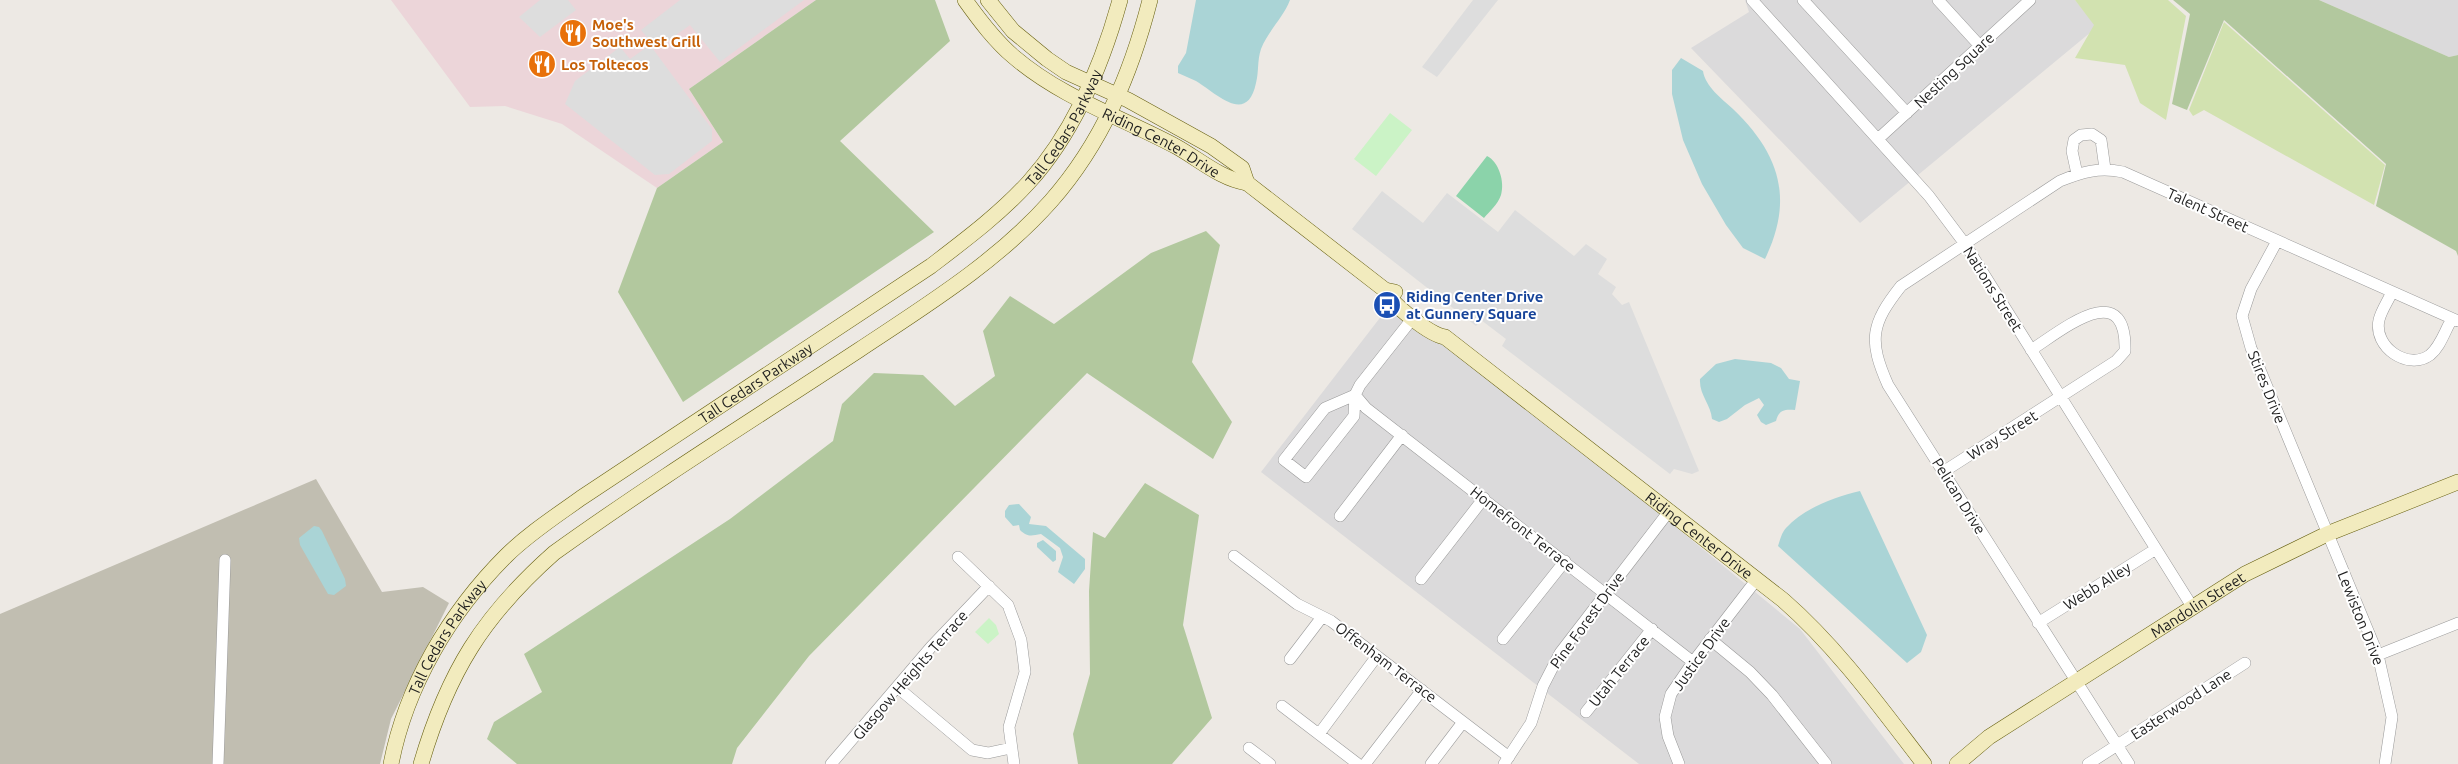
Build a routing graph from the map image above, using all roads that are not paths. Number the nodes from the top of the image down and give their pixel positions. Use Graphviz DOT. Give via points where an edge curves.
graph roads {
  1 [pos="965,0"];
  2 [pos="988,0"];
  3 [pos="1120,0"];
  4 [pos="1150,0"];
  5 [pos="1752,0"];
  6 [pos="1803,0"];
  7 [pos="1938,0"];
  8 [pos="2030,0"];
  9 [pos="1980,46"];
  10 [pos="1091,83"];
  11 [pos="1118,96"];
  12 [pos="1082,101"];
  13 [pos="1907,113"];
  14 [pos="1110,114"];
  15 [pos="1878,140"];
  16 [pos="2105,168"];
  17 [pos="2078,174"];
  18 [pos="1247,183"];
  19 [pos="2277,241"];
  20 [pos="1965,244"];
  21 [pos="1385,290"];
  22 [pos="2392,292"];
  23 [pos="1415,316"];
  24 [pos="2455,320"];
  25 [pos="1445,337"];
  26 [pos="2031,350"];
  27 [pos="1355,395"];
  28 [pos="2061,398"];
  29 [pos="1402,435"];
  30 [pos="1943,472"];
  31 [pos="2458,482"];
  32 [pos="1484,498"];
  33 [pos="1670,510"];
  34 [pos="1340,516"];
  35 [pos="2327,534"];
  36 [pos="2156,549"];
  37 [pos="1234,556"];
  38 [pos="958,557"];
  39 [pos="226,560"];
  40 [pos="1565,561"];
  41 [pos="1421,579"];
  42 [pos="1757,579"];
  43 [pos="989,586"];
  44 [pos="1606,593"];
  45 [pos="2193,608"];
  46 [pos="1322,617"];
  47 [pos="2038,623"];
  48 [pos="2458,623"];
  49 [pos="1652,629"];
  50 [pos="1710,638"];
  51 [pos="1503,639"];
  52 [pos="1377,656"];
  53 [pos="2378,656"];
  54 [pos="1290,659"];
  55 [pos="1693,662"];
  56 [pos="2245,663"];
  57 [pos="2077,682"];
  58 [pos="898,687"];
  59 [pos="1422,690"];
  60 [pos="1282,706"];
  61 [pos="1586,712"];
  62 [pos="1464,722"];
  63 [pos="1319,734"];
  64 [pos="2117,745"];
  65 [pos="1011,748"];
  66 [pos="1249,748"];
  67 [pos="1507,760"];
  68 [pos="218,764"];
  69 [pos="391,764"];
  70 [pos="421,764"];
  71 [pos="831,764"];
  72 [pos="1014,764"];
  73 [pos="1270,764"];
  74 [pos="1358,764"];
  75 [pos="1365,764"];
  76 [pos="1431,764"];
  77 [pos="1679,764"];
  78 [pos="1826,764"];
  79 [pos="1924,764"];
  80 [pos="1958,764"];
  81 [pos="2088,764"];
  82 [pos="2129,764"];
  83 [pos="2385,764"];
  1 -- 12 [label="street, Riding Center Drive" via="996,40 1014,57"];
  2 -- 10 [label="street, Riding Center Drive" via="1001,18 1030,46 1066,72"];
  3 -- 10 [label="street, Tall Cedars Parkway" via="1108,43"];
  4 -- 11 [label="street, Tall Cedars Parkway" via="1139,42"];
  5 -- 15 [label="street, Nations Street"];
  6 -- 13 [label="street"];
  7 -- 9 [label="street"];
  8 -- 9 [label="street, Nesting Square"];
  9 -- 13 [label="street, Nesting Square"];
  10 -- 11 [label="street, Riding Center Drive"];
  10 -- 12 [label="street, Tall Cedars Parkway"];
  11 -- 14 [label="street, Tall Cedars Parkway"];
  11 -- 18 [label="street, Riding Center Drive" via="1181,128 1232,160 1242,168"];
  12 -- 14 [label="street, Riding Center Drive"];
  12 -- 69 [label="street, Tall Cedars Parkway" via="1030,181 976,232 909,282 581,498 506,556 449,625 416,687"];
  13 -- 15 [label="street, Nesting Square"];
  14 -- 18 [label="street, Riding Center Drive" via="1176,147 1230,180"];
  14 -- 70 [label="street, Tall Cedars Parkway" via="1084,159 1051,201 972,272 588,528 529,576 482,629 454,675 435,718"];
  15 -- 20 [label="street, Nations Street" via="1929,196"];
  16 -- 17 [label="street, Talent Street"];
  16 -- 17 [label="street" via="2101,140 2092,134 2081,134 2074,140 2072,151"];
  16 -- 19 [label="street, Talent Street" via="2123,172"];
  17 -- 20 [label="street, Talent Street" via="2060,181"];
  18 -- 21 [label="street, Riding Center Drive"];
  19 -- 22 [label="street, Talent Street"];
  19 -- 35 [label="street, Stires Drive" via="2251,289 2242,316 2251,348"];
  20 -- 26 [label="street, Nations Street"];
  20 -- 30 [label="street, Pelican Drive" via="1900,286 1886,305 1875,334 1876,358 1888,385"];
  21 -- 23 [label="street, Riding Center Drive" via="1388,298"];
  21 -- 25 [label="street, Riding Center Drive" via="1400,296 1443,330"];
  22 -- 24 [label="street, Talent Street"];
  22 -- 24 [label="street" via="2378,321 2380,335 2395,356 2418,360 2429,356"];
  23 -- 25 [label="street, Riding Center Drive" via="1436,336"];
  23 -- 27 [label="street"];
  25 -- 33 [label="street, Riding Center Drive"];
  26 -- 28 [label="street, Nations Street"];
  26 -- 28 [label="street, Wray Street" via="2088,314 2101,311 2114,315 2122,325 2125,351 2116,361"];
  27 -- 27 [label="street" via="1325,408 1284,460 1306,477 1354,416"];
  27 -- 29 [label="street, Homefront Terrace" via="1366,408"];
  28 -- 30 [label="street, Wray Street"];
  28 -- 36 [label="street, Nations Street"];
  29 -- 32 [label="street, Homefront Terrace"];
  29 -- 34 [label="street"];
  30 -- 47 [label="street, Pelican Drive"];
  31 -- 35 [label="street, Mandolin Street"];
  32 -- 40 [label="street, Homefront Terrace"];
  32 -- 41 [label="street"];
  33 -- 42 [label="street, Riding Center Drive"];
  33 -- 44 [label="street, Pine Forest Drive"];
  35 -- 45 [label="street, Mandolin Street" via="2245,574"];
  35 -- 53 [label="street, Lewiston Drive"];
  36 -- 45 [label="street, Nations Street"];
  36 -- 47 [label="street, Webb Alley"];
  37 -- 46 [label="street, Offenham Terrace" via="1297,604"];
  38 -- 43 [label="street"];
  39 -- 68 [label="street"];
  40 -- 44 [label="street, Homefront Terrace"];
  40 -- 51 [label="street"];
  42 -- 50 [label="street, Justice Drive"];
  42 -- 79 [label="street, Riding Center Drive" via="1810,623"];
  43 -- 58 [label="street, Glasgow Heights Terrace"];
  43 -- 65 [label="street" via="1011,611 1022,640 1026,663 1010,720"];
  44 -- 49 [label="street, Homefront Terrace"];
  44 -- 67 [label="street, Pine Forest Drive" via="1553,664 1531,723"];
  45 -- 57 [label="street, Mandolin Street"];
  46 -- 52 [label="street, Offenham Terrace"];
  46 -- 54 [label="street"];
  47 -- 57 [label="street, Pelican Drive"];
  48 -- 53 [label="street"];
  49 -- 55 [label="street, Homefront Terrace"];
  49 -- 61 [label="street, Utah Terrace"];
  50 -- 55 [label="street, Justice Drive"];
  50 -- 78 [label="street" via="1772,695"];
  52 -- 59 [label="street, Offenham Terrace"];
  52 -- 63 [label="street"];
  53 -- 83 [label="street, Lewiston Drive" via="2392,717"];
  55 -- 77 [label="street, Justice Drive" via="1677,682 1667,706 1668,736"];
  56 -- 64 [label="street, Easterwood Lane"];
  57 -- 64 [label="street, Pelican Drive"];
  57 -- 80 [label="street, Mandolin Street" via="1989,737"];
  58 -- 65 [label="street" via="972,750 988,754"];
  58 -- 71 [label="street, Glasgow Heights Terrace"];
  59 -- 62 [label="street, Offenham Terrace"];
  59 -- 75 [label="street"];
  60 -- 63 [label="street"];
  62 -- 67 [label="street, Offenham Terrace"];
  62 -- 76 [label="street"];
  63 -- 74 [label="street"];
  64 -- 81 [label="street, Easterwood Lane"];
  64 -- 82 [label="street, Pelican Drive"];
  65 -- 72 [label="street"];
  66 -- 73 [label="street"];
}
